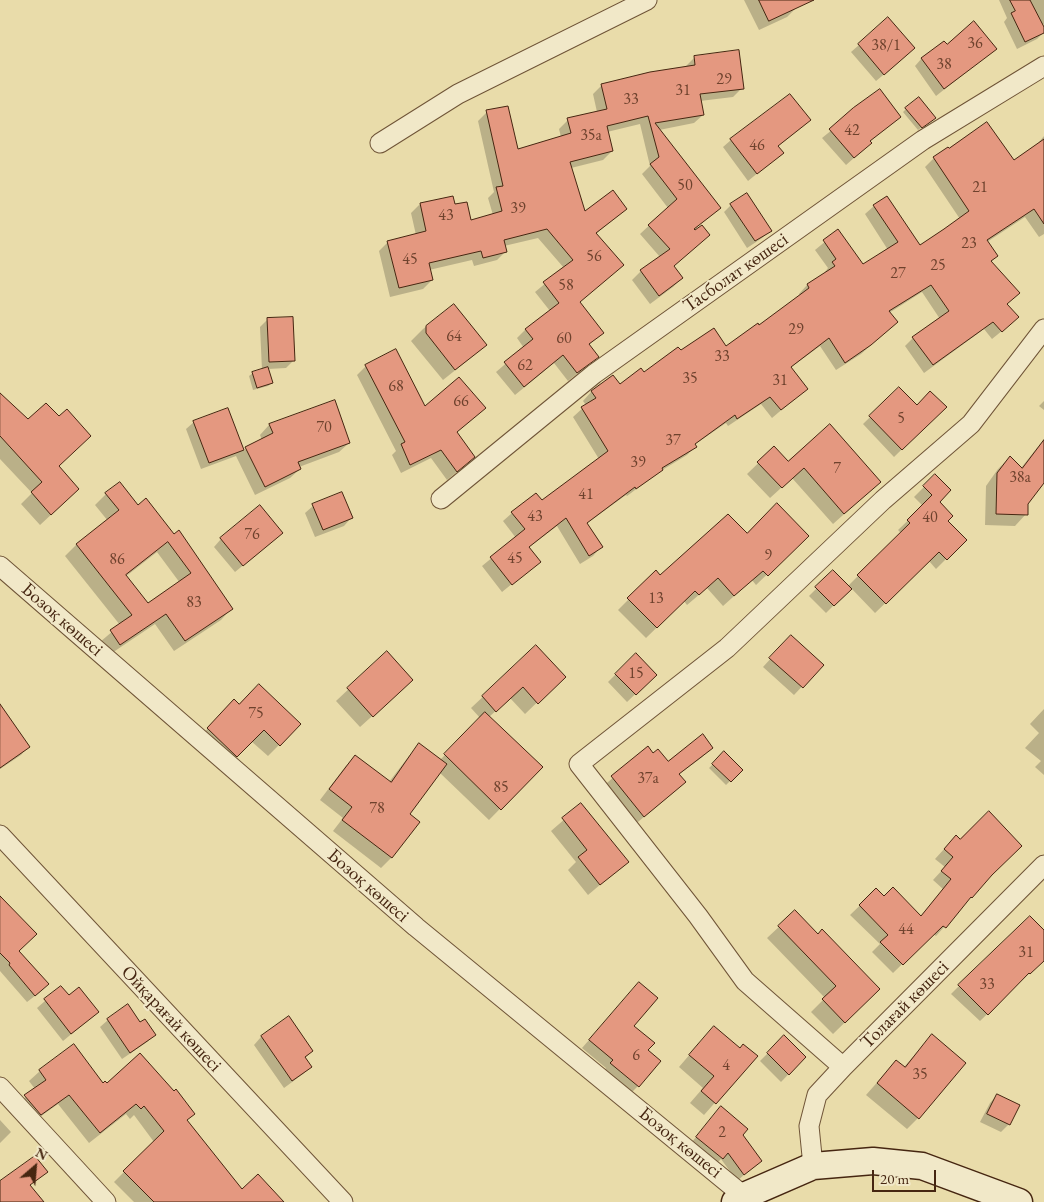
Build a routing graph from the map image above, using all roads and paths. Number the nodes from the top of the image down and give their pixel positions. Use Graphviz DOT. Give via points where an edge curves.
graph roads {
  1 [pos="647,0"];
  2 [pos="1044,66"];
  3 [pos="380,143"];
  4 [pos="1044,329"];
  5 [pos="441,500"];
  6 [pos="0,566"];
  7 [pos="0,835"];
  8 [pos="1044,866"];
  9 [pos="843,1067"];
  10 [pos="0,1087"];
  11 [pos="813,1166"];
  12 [pos="740,1199"];
  13 [pos="106,1202"];
  14 [pos="343,1202"];
  15 [pos="1019,1202"];
  1 -- 3 [label="street" via="458,94"];
  2 -- 5 [label="street, Тасболат көшесі" via="923,140 602,368"];
  4 -- 9 [label="street" via="971,424 883,500 727,648 579,764 745,981"];
  6 -- 12 [label="street, Бозоқ көшесі" via="416,928"];
  7 -- 14 [label="street, Ойқарағай көшесі"];
  8 -- 9 [label="street, Толағай көшесі"];
  9 -- 11 [label="street, Толағай көшесі" via="817,1095 809,1126"];
  10 -- 13 [label="street"];
  11 -- 12 [label="street"];
  11 -- 15 [label="street" via="873,1161 922,1166"];
}
